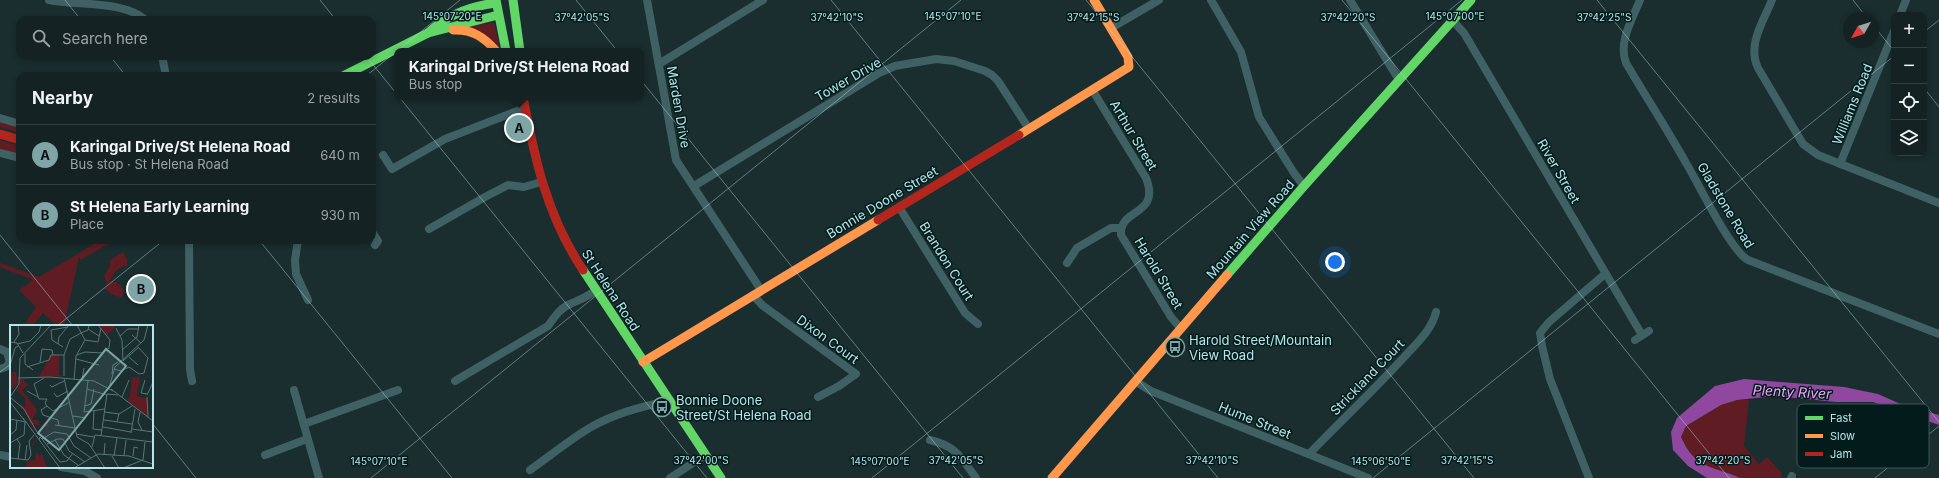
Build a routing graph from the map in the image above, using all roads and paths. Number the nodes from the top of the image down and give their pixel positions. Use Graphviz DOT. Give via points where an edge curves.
graph roads {
  1 [pos="49,0"];
  2 [pos="475,0"];
  3 [pos="513,0"];
  4 [pos="647,0"];
  5 [pos="763,0"];
  6 [pos="1094,0"];
  7 [pos="1159,0"];
  8 [pos="1211,0"];
  9 [pos="1350,0"];
  10 [pos="1471,0"];
  11 [pos="1640,0"];
  12 [pos="1772,0"];
  13 [pos="1906,0"];
  14 [pos="496,1"];
  15 [pos="117,4"];
  16 [pos="465,11"];
  17 [pos="1901,12"];
  18 [pos="515,13"];
  19 [pos="498,15"];
  20 [pos="139,16"];
  21 [pos="1453,21"];
  22 [pos="1111,28"];
  23 [pos="445,30"];
  24 [pos="428,33"];
  25 [pos="1891,37"];
  26 [pos="398,48"];
  27 [pos="493,48"];
  28 [pos="505,48"];
  29 [pos="520,48"];
  30 [pos="394,50"];
  31 [pos="376,59"];
  32 [pos="163,60"];
  33 [pos="375,60"];
  34 [pos="659,64"];
  35 [pos="165,72"];
  36 [pos="351,72"];
  37 [pos="1399,80"];
  38 [pos="1093,91"];
  39 [pos="524,100"];
  40 [pos="525,108"];
  41 [pos="0,118"];
  42 [pos="16,123"];
  43 [pos="1029,128"];
  44 [pos="0,134"];
  45 [pos="16,139"];
  46 [pos="0,153"];
  47 [pos="383,155"];
  48 [pos="16,157"];
  49 [pos="1840,164"];
  50 [pos="541,182"];
  51 [pos="694,186"];
  52 [pos="1304,186"];
  53 [pos="1939,203"];
  54 [pos="900,207"];
  55 [pos="1121,228"];
  56 [pos="429,229"];
  57 [pos="376,239"];
  58 [pos="189,244"];
  59 [pos="297,244"];
  60 [pos="375,246"];
  61 [pos="1067,262"];
  62 [pos="1605,274"];
  63 [pos="595,291"];
  64 [pos="757,293"];
  65 [pos="308,300"];
  66 [pos="1436,312"];
  67 [pos="978,324"];
  68 [pos="1181,329"];
  69 [pos="1939,334"];
  70 [pos="1642,335"];
  71 [pos="0,349"];
  72 [pos="643,362"];
  73 [pos="0,369"];
  74 [pos="192,381"];
  75 [pos="455,381"];
  76 [pos="1135,382"];
  77 [pos="294,390"];
  78 [pos="398,390"];
  79 [pos="818,397"];
  80 [pos="669,401"];
  81 [pos="304,424"];
  82 [pos="307,439"];
  83 [pos="930,440"];
  84 [pos="1309,454"];
  85 [pos="0,455"];
  86 [pos="265,455"];
  87 [pos="705,455"];
  88 [pos="10,457"];
  89 [pos="73,468"];
  90 [pos="85,469"];
  91 [pos="530,470"];
  92 [pos="97,478"];
  93 [pos="319,478"];
  94 [pos="670,478"];
  95 [pos="720,478"];
  96 [pos="976,478"];
  97 [pos="1052,478"];
  98 [pos="1368,478"];
  99 [pos="1589,478"];
  1 -- 15 [label="street"];
  2 -- 16 [label="street"];
  3 -- 14 [label="street"];
  3 -- 18 [label="street"];
  4 -- 34 [label="street, Marden Drive"];
  5 -- 34 [label="street"];
  6 -- 22 [label="street"];
  7 -- 22 [label="street"];
  8 -- 52 [label="street" via="1241,52 1259,117"];
  9 -- 37 [label="street"];
  10 -- 21 [label="street, Mountain View Road"];
  11 -- 69 [label="street, Gladstone Road" via="1622,50 1626,63 1741,255 1748,260"];
  12 -- 49 [label="street" via="1755,43 1755,61 1803,144"];
  13 -- 17 [label="street"];
  14 -- 16 [label="street"];
  14 -- 19 [label="street"];
  15 -- 20 [label="street"];
  16 -- 24 [label="street" via="438,24"];
  18 -- 19 [label="street"];
  18 -- 29 [label="street"];
  19 -- 23 [label="street"];
  19 -- 28 [label="street"];
  21 -- 37 [label="street, Mountain View Road"];
  21 -- 62 [label="street, River Street" via="1468,39"];
  22 -- 38 [label="street, Bonnie Doone Street" via="1130,62 1125,71"];
  23 -- 24 [label="street"];
  23 -- 27 [label="street" via="463,29 473,32 482,36"];
  24 -- 26 [label="street"];
  25 -- 49 [label="street, Williams Road"];
  30 -- 31 [label="street"];
  32 -- 35 [label="street"];
  33 -- 36 [label="street"];
  34 -- 51 [label="street, Marden Drive" via="675,156"];
  37 -- 52 [label="street, Mountain View Road"];
  38 -- 43 [label="street, Bonnie Doone Street"];
  38 -- 55 [label="street, Arthur Street" via="1150,187 1149,198 1143,208 1124,220"];
  39 -- 40 [label="street, St Helena Road"];
  40 -- 47 [label="street" via="445,139 392,169"];
  40 -- 50 [label="street, St Helena Road"];
  41 -- 42 [label="street"];
  43 -- 51 [label="street, Tower Drive" via="992,75 954,60 929,60 895,66 878,73"];
  43 -- 54 [label="street, Bonnie Doone Street"];
  44 -- 45 [label="street"];
  46 -- 48 [label="street"];
  49 -- 53 [label="street"];
  50 -- 56 [label="street" via="524,187 508,185"];
  50 -- 63 [label="street, St Helena Road" via="557,226"];
  51 -- 64 [label="street, Marden Drive"];
  52 -- 68 [label="street, Mountain View Road"];
  54 -- 64 [label="street, Bonnie Doone Street"];
  54 -- 67 [label="street, Brandon Court" via="965,313"];
  55 -- 61 [label="street" via="1111,228 1078,248"];
  55 -- 68 [label="street, Harold Street" via="1121,235"];
  57 -- 60 [label="street" via="378,242"];
  58 -- 74 [label="street"];
  59 -- 65 [label="street" via="296,274"];
  62 -- 70 [label="street, River Street"];
  62 -- 99 [label="street" via="1549,322 1540,333 1550,379"];
  63 -- 72 [label="street, St Helena Road"];
  63 -- 75 [label="street" via="586,298 569,304 548,326"];
  64 -- 72 [label="street, Bonnie Doone Street"];
  64 -- 79 [label="street, Dixon Court" via="762,305 856,374"];
  66 -- 84 [label="street, Strickland Court" via="1427,330 1390,373"];
  68 -- 76 [label="street, Mountain View Road"];
  71 -- 73 [label="street" via="7,352 10,362"];
  72 -- 80 [label="street, St Helena Road"];
  76 -- 84 [label="street, Hume Street" via="1151,391"];
  76 -- 97 [label="street, Mountain View Road"];
  77 -- 81 [label="street"];
  78 -- 81 [label="street"];
  80 -- 87 [label="street, St Helena Road"];
  80 -- 91 [label="street" via="650,404 593,426"];
  81 -- 82 [label="street"];
  82 -- 86 [label="street"];
  82 -- 93 [label="street"];
  83 -- 96 [label="street" via="954,448"];
  84 -- 98 [label="street, Hume Street"];
  85 -- 88 [label="street"];
  87 -- 94 [label="street"];
  87 -- 95 [label="street, St Helena Road"];
  89 -- 90 [label="street"];
  90 -- 92 [label="street"];
}
